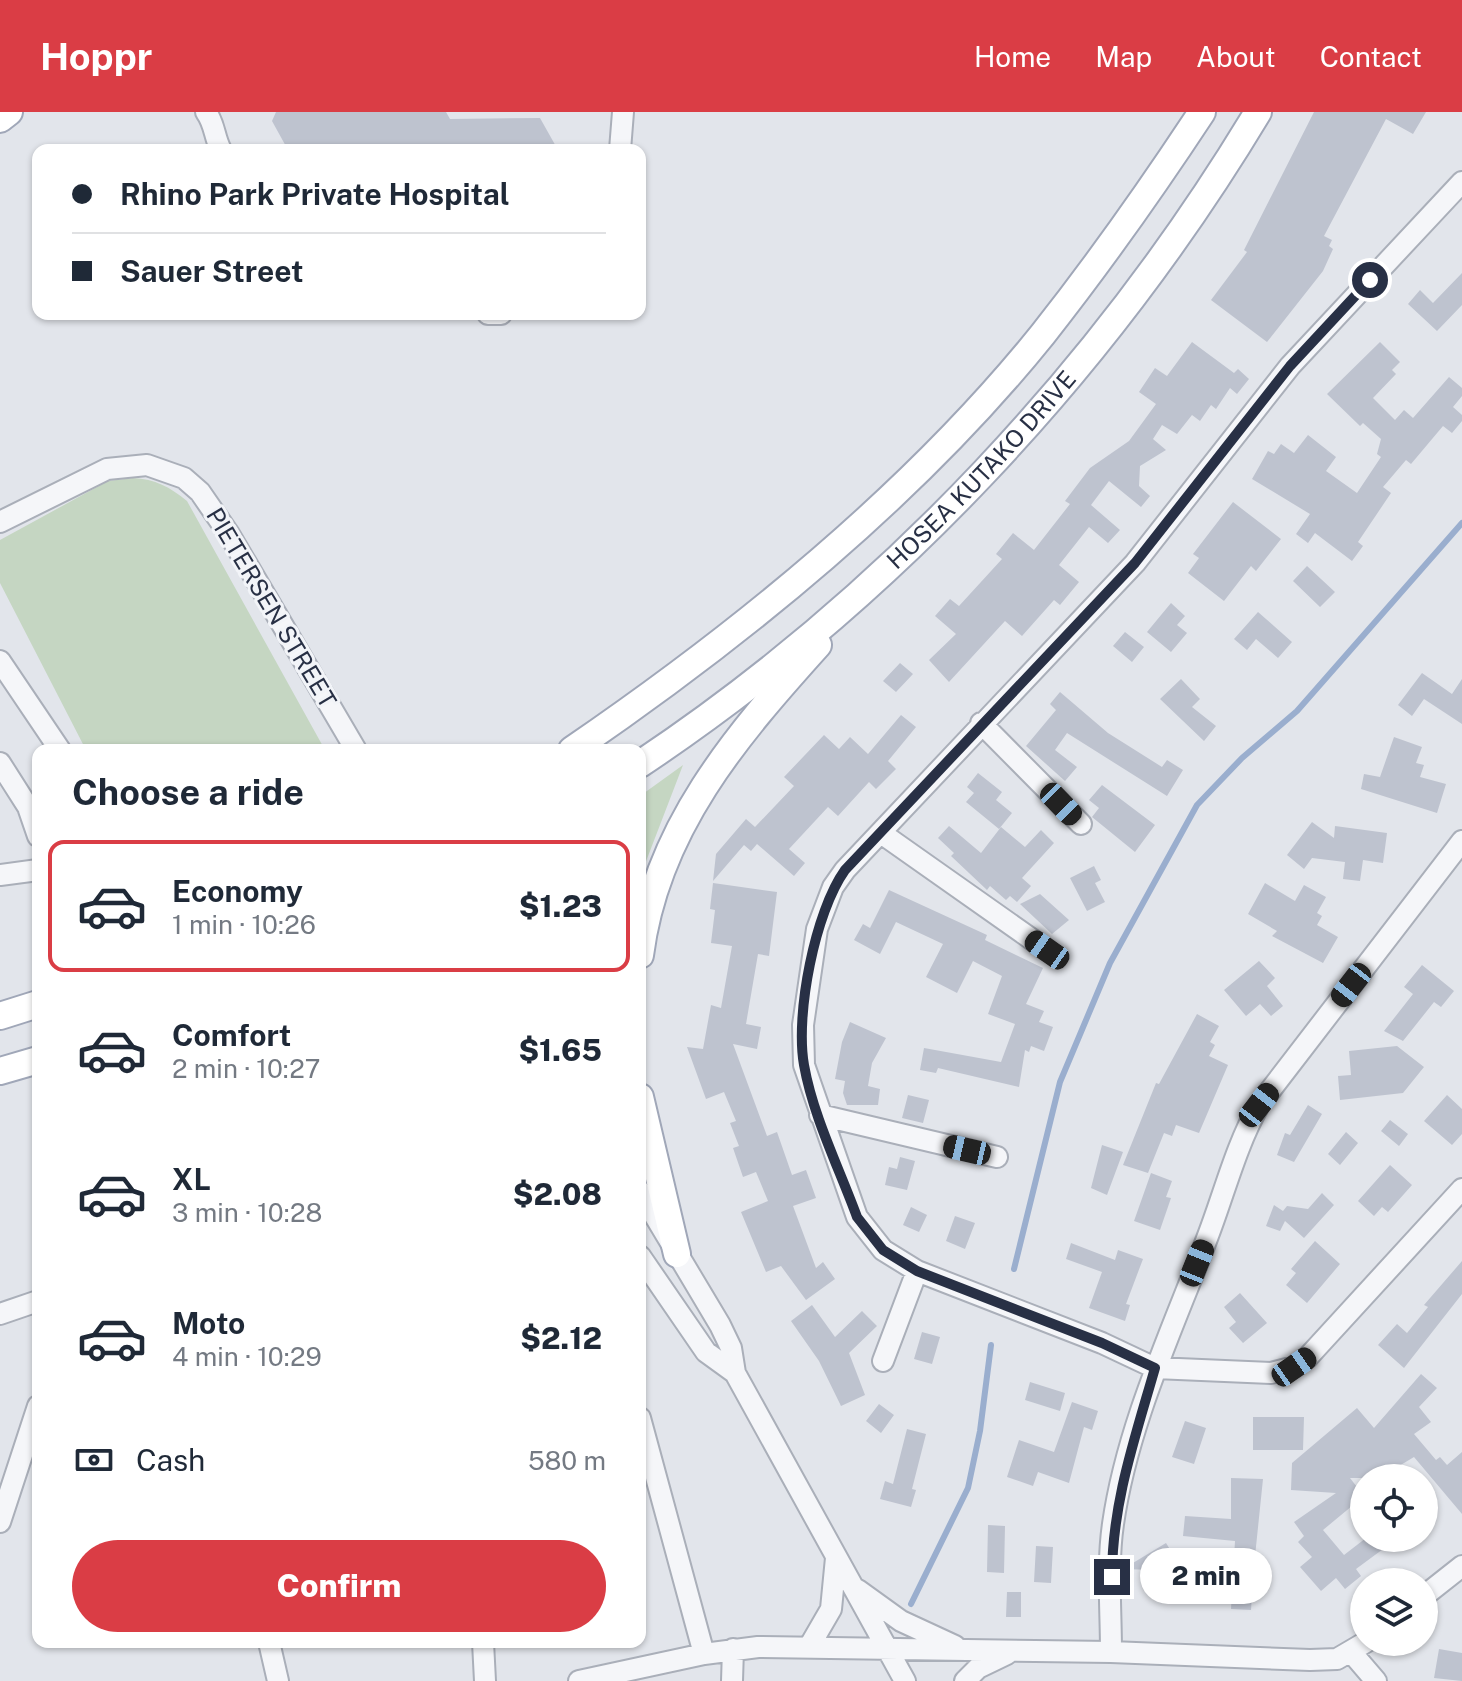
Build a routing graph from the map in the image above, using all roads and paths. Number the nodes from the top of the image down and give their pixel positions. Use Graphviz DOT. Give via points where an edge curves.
graph roads {
  1 [pos="9,112"];
  2 [pos="206,112"];
  3 [pos="623,112"];
  4 [pos="1202,112"];
  5 [pos="1258,112"];
  6 [pos="0,119"];
  7 [pos="218,144"];
  8 [pos="620,144"];
  9 [pos="1462,182"];
  10 [pos="0,522"];
  11 [pos="885,571"];
  12 [pos="0,661"];
  13 [pos="981,723"];
  14 [pos="56,744"];
  15 [pos="352,744"];
  16 [pos="581,744"];
  17 [pos="646,760"];
  18 [pos="0,763"];
  19 [pos="32,819"];
  20 [pos="1081,824"];
  21 [pos="881,833"];
  22 [pos="1462,841"];
  23 [pos="32,871"];
  24 [pos="0,875"];
  25 [pos="646,920"];
  26 [pos="1047,950"];
  27 [pos="32,1006"];
  28 [pos="0,1016"];
  29 [pos="32,1062"];
  30 [pos="0,1071"];
  31 [pos="820,1115"];
  32 [pos="646,1122"];
  33 [pos="997,1157"];
  34 [pos="1462,1189"];
  35 [pos="646,1201"];
  36 [pos="677,1254"];
  37 [pos="646,1265"];
  38 [pos="917,1271"];
  39 [pos="32,1303"];
  40 [pos="0,1314"];
  41 [pos="883,1361"];
  42 [pos="1155,1368"];
  43 [pos="735,1373"];
  44 [pos="32,1424"];
  45 [pos="646,1440"];
  46 [pos="0,1522"];
  47 [pos="836,1558"];
  48 [pos="1462,1566"];
  49 [pos="1438,1585"];
  50 [pos="852,1586"];
  51 [pos="809,1647"];
  52 [pos="270,1648"];
  53 [pos="483,1648"];
  54 [pos="960,1648"];
  55 [pos="733,1649"];
  56 [pos="887,1649"];
  57 [pos="1015,1651"];
  58 [pos="1111,1652"];
  59 [pos="1350,1652"];
  60 [pos="704,1654"];
  61 [pos="1363,1656"];
  62 [pos="278,1681"];
  63 [pos="485,1681"];
  64 [pos="579,1681"];
  65 [pos="732,1681"];
  66 [pos="905,1681"];
  67 [pos="965,1681"];
  68 [pos="1376,1681"];
  1 -- 6 [label="main road"];
  2 -- 7 [label="street"];
  3 -- 8 [label="street"];
  4 -- 16 [label="main road, HOSEA KUTAKO DRIVE" via="1041,335 954,432 790,586 653,695"];
  5 -- 11 [label="main road, HOSEA KUTAKO DRIVE" via="1137,291 1018,434"];
  9 -- 13 [label="street" via="1290,366 1135,563"];
  10 -- 15 [label="street, PIETERSEN STREET" via="96,474 147,465 184,478 200,492"];
  11 -- 17 [label="main road, HOSEA KUTAKO DRIVE" via="739,694"];
  11 -- 25 [label="main road" via="753,717 694,799 661,871"];
  12 -- 14 [label="street"];
  13 -- 20 [label="street"];
  13 -- 21 [label="street"];
  18 -- 19 [label="street"];
  21 -- 26 [label="street"];
  21 -- 31 [label="street" via="833,887 817,929 803,1025 804,1065"];
  22 -- 42 [label="street" via="1259,1105"];
  23 -- 24 [label="street"];
  27 -- 28 [label="main road"];
  29 -- 30 [label="main road"];
  31 -- 33 [label="street"];
  31 -- 38 [label="street" via="857,1217 883,1250"];
  32 -- 36 [label="main road"];
  34 -- 42 [label="street" via="1328,1337 1294,1367 1271,1373"];
  35 -- 36 [label="street"];
  36 -- 43 [label="street" via="720,1325"];
  37 -- 43 [label="street" via="706,1352"];
  38 -- 41 [label="street"];
  38 -- 42 [label="street"];
  39 -- 40 [label="street"];
  42 -- 58 [label="street" via="1112,1529"];
  43 -- 47 [label="street"];
  44 -- 46 [label="street"];
  45 -- 60 [label="street"];
  47 -- 50 [label="street"];
  47 -- 51 [label="street" via="831,1609"];
  48 -- 49 [label="street"];
  50 -- 54 [label="street" via="901,1621"];
  50 -- 56 [label="street"];
  51 -- 55 [label="street"];
  51 -- 56 [label="street"];
  52 -- 62 [label="street"];
  53 -- 63 [label="street"];
  54 -- 56 [label="street"];
  54 -- 57 [label="street"];
  55 -- 60 [label="street"];
  55 -- 65 [label="street"];
  56 -- 66 [label="street"];
  57 -- 58 [label="street"];
  57 -- 67 [label="street" via="978,1668"];
  58 -- 59 [label="street" via="1278,1661 1337,1659"];
  60 -- 64 [label="street"];
  61 -- 68 [label="street"];
}
